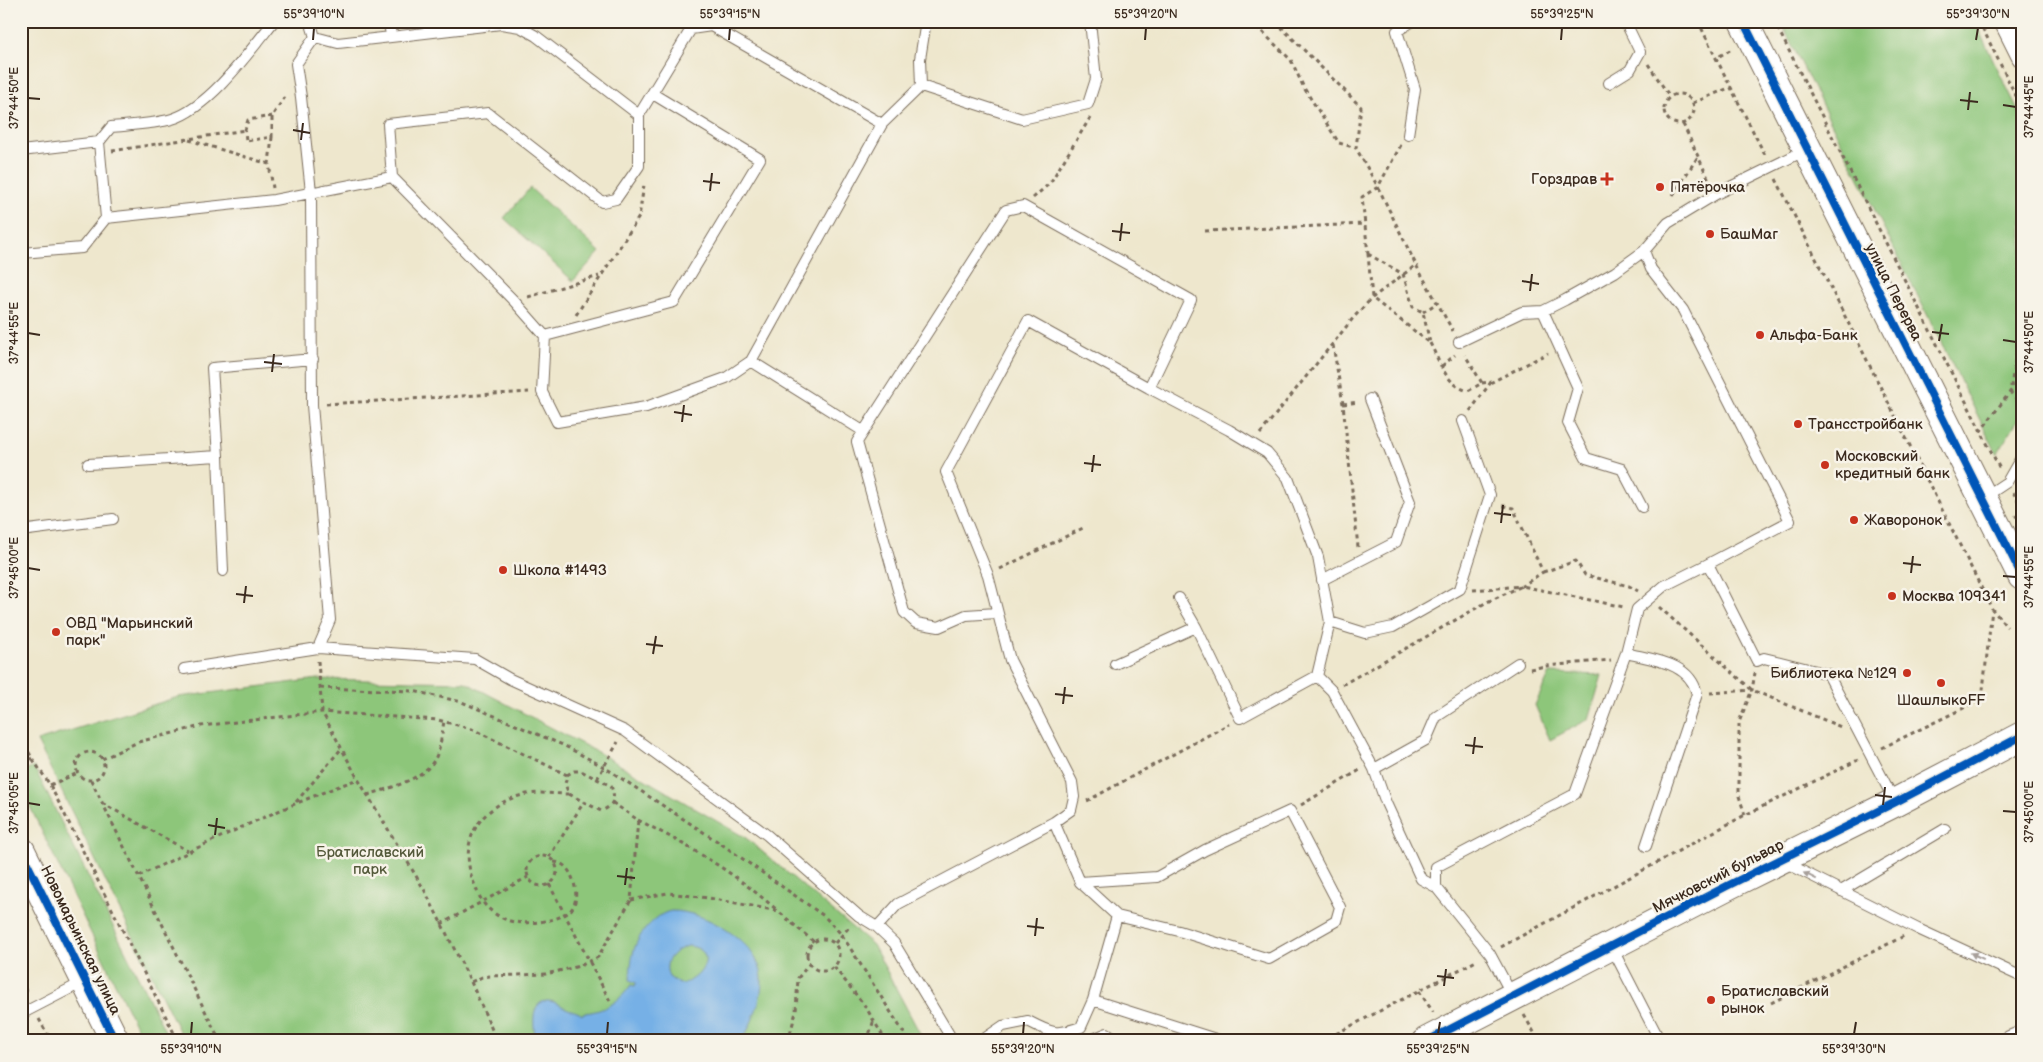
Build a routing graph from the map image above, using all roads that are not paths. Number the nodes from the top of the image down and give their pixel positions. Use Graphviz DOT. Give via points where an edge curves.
graph roads {
  1 [pos="274,21"];
  2 [pos="310,21"];
  3 [pos="390,21"];
  4 [pos="926,21"];
  5 [pos="1090,21"];
  6 [pos="1413,21"];
  7 [pos="1625,21"];
  8 [pos="1742,21"];
  9 [pos="2004,21"];
  10 [pos="315,37"];
  11 [pos="391,37"];
  12 [pos="2022,57"];
  13 [pos="1609,83"];
  14 [pos="921,86"];
  15 [pos="653,94"];
  16 [pos="639,115"];
  17 [pos="882,124"];
  18 [pos="1408,135"];
  19 [pos="99,142"];
  20 [pos="1807,149"];
  21 [pos="21,151"];
  22 [pos="392,177"];
  23 [pos="311,192"];
  24 [pos="106,218"];
  25 [pos="1644,251"];
  26 [pos="21,254"];
  27 [pos="1543,311"];
  28 [pos="545,336"];
  29 [pos="1459,342"];
  30 [pos="313,359"];
  31 [pos="751,361"];
  32 [pos="1149,388"];
  33 [pos="1370,399"];
  34 [pos="1463,421"];
  35 [pos="863,431"];
  36 [pos="218,456"];
  37 [pos="2022,456"];
  38 [pos="88,464"];
  39 [pos="1983,498"];
  40 [pos="1642,507"];
  41 [pos="113,519"];
  42 [pos="21,531"];
  43 [pos="1708,564"];
  44 [pos="222,571"];
  45 [pos="2022,576"];
  46 [pos="1322,580"];
  47 [pos="1179,598"];
  48 [pos="997,613"];
  49 [pos="1330,622"];
  50 [pos="1196,626"];
  51 [pos="318,648"];
  52 [pos="1625,656"];
  53 [pos="1114,664"];
  54 [pos="1518,664"];
  55 [pos="184,669"];
  56 [pos="1317,676"];
  57 [pos="2022,736"];
  58 [pos="1373,766"];
  59 [pos="1896,802"];
  60 [pos="1054,822"];
  61 [pos="1945,829"];
  62 [pos="1646,846"];
  63 [pos="21,851"];
  64 [pos="1779,860"];
  65 [pos="1080,882"];
  66 [pos="1436,887"];
  67 [pos="1841,890"];
  68 [pos="1117,916"];
  69 [pos="877,927"];
  70 [pos="1611,946"];
  71 [pos="2022,977"];
  72 [pos="86,980"];
  73 [pos="1512,996"];
  74 [pos="1093,1000"];
  75 [pos="21,1014"];
  76 [pos="2022,1036"];
  77 [pos="115,1041"];
  78 [pos="953,1041"];
  79 [pos="981,1041"];
  80 [pos="1088,1041"];
  81 [pos="1120,1041"];
  82 [pos="1222,1041"];
  83 [pos="1427,1041"];
  84 [pos="1660,1041"];
  85 [pos="2010,1041"];
  1 -- 19 [label="lane" via="222,85 189,111 172,119 111,127"];
  2 -- 10 [label="lane"];
  3 -- 11 [label="lane"];
  4 -- 14 [label="lane" via="920,59"];
  5 -- 14 [label="lane" via="1096,80 1088,104 1022,119"];
  6 -- 18 [label="lane" via="1397,31 1415,89"];
  7 -- 13 [label="lane" via="1640,52 1630,70"];
  8 -- 20 [label="street, улица Перерва"];
  9 -- 12 [label="street"];
  10 -- 11 [label="lane" via="338,43"];
  10 -- 23 [label="lane" via="296,64"];
  11 -- 16 [label="lane" via="501,24 520,27"];
  14 -- 17 [label="lane"];
  15 -- 16 [label="lane"];
  15 -- 17 [label="lane" via="691,29 711,26"];
  15 -- 28 [label="lane" via="760,159 674,302"];
  16 -- 22 [label="lane" via="640,166 616,199 602,202 488,113 388,124"];
  17 -- 31 [label="lane"];
  19 -- 21 [label="lane"];
  19 -- 24 [label="lane"];
  20 -- 25 [label="lane" via="1716,194 1668,223"];
  20 -- 39 [label="street, улица Перерва"];
  22 -- 23 [label="lane"];
  22 -- 28 [label="lane"];
  23 -- 24 [label="lane" via="274,200"];
  23 -- 30 [label="lane"];
  24 -- 26 [label="lane" via="82,248"];
  25 -- 27 [label="lane" via="1615,272"];
  25 -- 43 [label="lane" via="1651,268 1683,310 1790,522"];
  27 -- 29 [label="lane" via="1522,312"];
  27 -- 40 [label="lane" via="1578,388 1568,423 1586,458 1622,469"];
  28 -- 31 [label="lane" via="542,392 557,422 646,407 726,378"];
  30 -- 36 [label="lane" via="212,368"];
  30 -- 51 [label="lane" via="312,405 330,620"];
  31 -- 35 [label="lane"];
  32 -- 35 [label="lane" via="1191,300 1023,206 1006,210"];
  32 -- 46 [label="lane" via="1266,453 1288,478 1318,557"];
  32 -- 48 [label="lane" via="1028,320 946,472 988,575"];
  33 -- 46 [label="lane" via="1410,502 1396,542"];
  34 -- 49 [label="lane" via="1490,495 1460,589 1393,627 1364,633"];
  35 -- 48 [label="lane" via="857,442 904,612 916,623 939,627 966,615"];
  36 -- 38 [label="lane"];
  36 -- 44 [label="lane"];
  37 -- 39 [label="lane" via="2007,482"];
  39 -- 45 [label="street, улица Перерва"];
  41 -- 42 [label="lane"];
  43 -- 52 [label="lane" via="1664,586 1637,609"];
  43 -- 59 [label="lane" via="1757,661 1764,658 1828,674"];
  46 -- 49 [label="lane"];
  47 -- 50 [label="lane"];
  48 -- 60 [label="lane" via="1010,660 1072,782 1074,797 1071,810"];
  49 -- 56 [label="lane"];
  50 -- 53 [label="lane"];
  50 -- 56 [label="lane" via="1240,718"];
  51 -- 55 [label="lane"];
  51 -- 69 [label="lane" via="475,659 510,680 625,731 766,835 859,916"];
  52 -- 62 [label="lane" via="1678,666 1695,683 1697,694"];
  52 -- 66 [label="lane" via="1575,794 1436,867"];
  54 -- 58 [label="lane" via="1436,717 1426,740"];
  56 -- 58 [label="lane" via="1332,691"];
  57 -- 59 [label="street, Мячковский бульвар"];
  58 -- 66 [label="lane" via="1386,803 1422,879"];
  59 -- 64 [label="street, Мячковский бульвар"];
  60 -- 65 [label="lane"];
  60 -- 69 [label="lane" via="898,904"];
  61 -- 67 [label="lane"];
  63 -- 72 [label="street, Новомарьинская улица"];
  67 -- 64 [label="lane, one-way"];
  64 -- 70 [label="street, Мячковский бульвар"];
  65 -- 68 [label="lane"];
  65 -- 68 [label="lane" via="1157,877 1290,811 1340,907 1336,921 1269,959"];
  66 -- 73 [label="lane" via="1490,954"];
  71 -- 67 [label="lane, one-way"];
  68 -- 74 [label="lane"];
  69 -- 78 [label="lane" via="894,943"];
  70 -- 73 [label="street, Мячковский бульвар"];
  70 -- 84 [label="lane"];
  72 -- 75 [label="lane"];
  72 -- 77 [label="street, Новомарьинская улица"];
  73 -- 83 [label="street, Мячковский бульвар"];
  74 -- 79 [label="lane" via="1081,1027 1063,1034 1047,1031 1028,1021 1003,1026"];
  74 -- 82 [label="lane"];
  76 -- 85 [label="street"];
  80 -- 81 [label="lane" via="1107,1033"];
}
